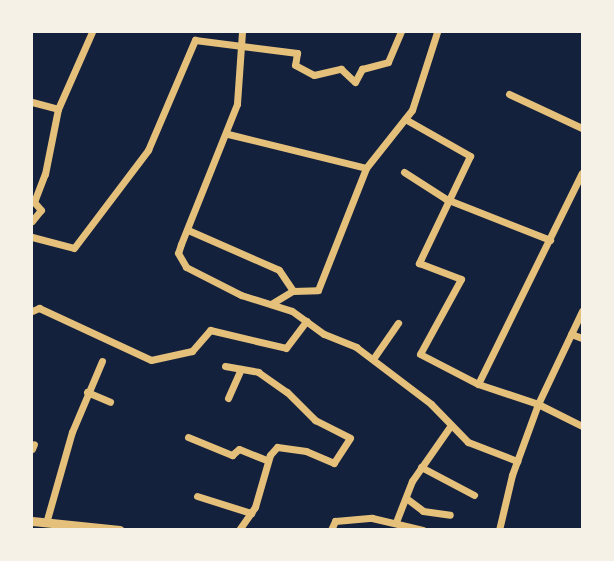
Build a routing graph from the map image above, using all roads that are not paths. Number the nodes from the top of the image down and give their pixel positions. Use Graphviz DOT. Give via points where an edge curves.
graph roads {
  1 [pos="92,32"];
  2 [pos="242,32"];
  3 [pos="401,32"];
  4 [pos="438,32"];
  5 [pos="241,46"];
  6 [pos="509,94"];
  7 [pos="32,102"];
  8 [pos="58,109"];
  9 [pos="405,119"];
  10 [pos="583,128"];
  11 [pos="228,134"];
  12 [pos="366,168"];
  13 [pos="404,172"];
  14 [pos="583,173"];
  15 [pos="446,199"];
  16 [pos="32,220"];
  17 [pos="188,230"];
  18 [pos="32,237"];
  19 [pos="550,240"];
  20 [pos="293,291"];
  21 [pos="271,304"];
  22 [pos="32,311"];
  23 [pos="583,312"];
  24 [pos="306,321"];
  25 [pos="398,323"];
  26 [pos="572,334"];
  27 [pos="583,338"];
  28 [pos="373,359"];
  29 [pos="102,361"];
  30 [pos="225,366"];
  31 [pos="241,369"];
  32 [pos="478,384"];
  33 [pos="87,392"];
  34 [pos="228,398"];
  35 [pos="110,402"];
  36 [pos="538,404"];
  37 [pos="451,425"];
  38 [pos="583,426"];
  39 [pos="188,437"];
  40 [pos="268,461"];
  41 [pos="517,461"];
  42 [pos="421,467"];
  43 [pos="474,495"];
  44 [pos="197,496"];
  45 [pos="406,498"];
  46 [pos="251,513"];
  47 [pos="450,515"];
  48 [pos="32,521"];
  49 [pos="396,522"];
  50 [pos="46,523"];
  51 [pos="120,530"];
  52 [pos="239,530"];
  53 [pos="331,530"];
  54 [pos="423,530"];
  55 [pos="499,530"];
  1 -- 8 [label="street"];
  2 -- 5 [label="street"];
  3 -- 5 [label="street" via="388,62 362,69 355,82 341,69 314,75 295,65 298,53"];
  4 -- 9 [label="street"];
  5 -- 11 [label="street" via="237,104"];
  5 -- 18 [label="street" via="195,40 148,150 74,248"];
  6 -- 10 [label="street"];
  7 -- 8 [label="street"];
  8 -- 16 [label="street" via="45,174 34,202 41,210"];
  9 -- 12 [label="street"];
  9 -- 15 [label="street" via="470,156"];
  11 -- 12 [label="street"];
  11 -- 17 [label="street"];
  12 -- 20 [label="street" via="318,290"];
  13 -- 15 [label="street"];
  14 -- 19 [label="street"];
  15 -- 19 [label="street"];
  15 -- 32 [label="street" via="419,263 461,279 420,354"];
  17 -- 20 [label="street" via="279,270"];
  17 -- 21 [label="street" via="178,253 187,267"];
  19 -- 32 [label="street"];
  20 -- 21 [label="street"];
  21 -- 24 [label="street"];
  22 -- 24 [label="street" via="49,312 151,360 192,351 210,330 286,348"];
  23 -- 26 [label="street"];
  24 -- 28 [label="street"];
  25 -- 28 [label="street"];
  26 -- 27 [label="street"];
  26 -- 36 [label="street"];
  28 -- 37 [label="street"];
  29 -- 33 [label="street"];
  30 -- 31 [label="street"];
  31 -- 34 [label="street"];
  31 -- 40 [label="street" via="258,372 315,420 349,438 334,463 306,451 277,447"];
  32 -- 36 [label="street"];
  33 -- 35 [label="street"];
  33 -- 50 [label="street"];
  36 -- 38 [label="street"];
  36 -- 41 [label="street"];
  37 -- 41 [label="street" via="468,442"];
  37 -- 42 [label="street"];
  39 -- 40 [label="street" via="232,455 239,449"];
  40 -- 46 [label="street"];
  41 -- 55 [label="street"];
  42 -- 43 [label="street"];
  42 -- 45 [label="street"];
  44 -- 46 [label="street"];
  45 -- 47 [label="street" via="423,511"];
  45 -- 49 [label="street"];
  46 -- 52 [label="street"];
  48 -- 50 [label="street"];
  49 -- 53 [label="street" via="372,517 335,520"];
  49 -- 54 [label="street"];
  50 -- 51 [label="street"];
}
